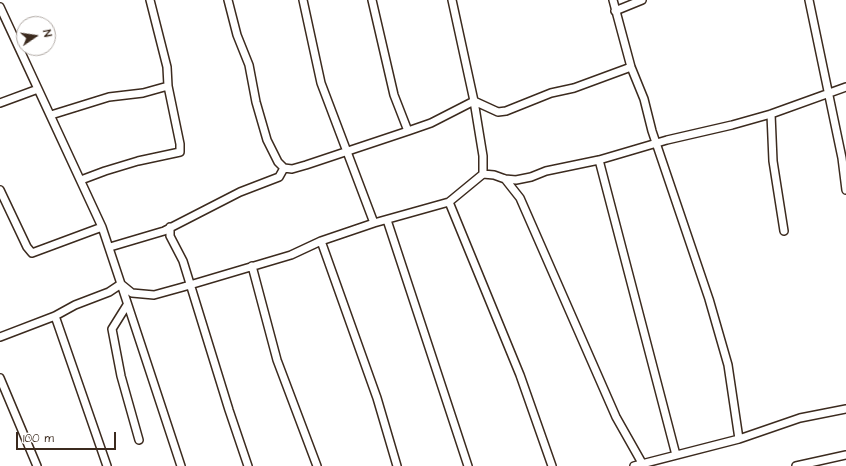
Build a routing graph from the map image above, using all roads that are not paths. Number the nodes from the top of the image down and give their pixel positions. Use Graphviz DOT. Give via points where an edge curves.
graph roads {
  1 [pos="150,0"];
  2 [pos="228,0"];
  3 [pos="303,0"];
  4 [pos="372,0"];
  5 [pos="452,0"];
  6 [pos="613,0"];
  7 [pos="642,0"];
  8 [pos="812,0"];
  9 [pos="0,7"];
  10 [pos="615,11"];
  11 [pos="631,67"];
  12 [pos="168,86"];
  13 [pos="846,87"];
  14 [pos="38,89"];
  15 [pos="828,92"];
  16 [pos="474,101"];
  17 [pos="0,103"];
  18 [pos="771,114"];
  19 [pos="51,115"];
  20 [pos="408,131"];
  21 [pos="656,143"];
  22 [pos="348,152"];
  23 [pos="599,160"];
  24 [pos="284,168"];
  25 [pos="484,174"];
  26 [pos="504,179"];
  27 [pos="81,180"];
  28 [pos="0,190"];
  29 [pos="846,190"];
  30 [pos="449,202"];
  31 [pos="387,220"];
  32 [pos="374,223"];
  33 [pos="102,227"];
  34 [pos="170,227"];
  35 [pos="784,231"];
  36 [pos="321,241"];
  37 [pos="110,246"];
  38 [pos="252,266"];
  39 [pos="121,284"];
  40 [pos="190,285"];
  41 [pos="127,304"];
  42 [pos="55,316"];
  43 [pos="0,337"];
  44 [pos="0,378"];
  45 [pos="846,410"];
  46 [pos="738,439"];
  47 [pos="139,440"];
  48 [pos="676,455"];
  49 [pos="846,455"];
  50 [pos="642,463"];
  51 [pos="37,466"];
  52 [pos="107,466"];
  53 [pos="181,466"];
  54 [pos="248,466"];
  55 [pos="317,466"];
  56 [pos="397,466"];
  57 [pos="468,466"];
  58 [pos="552,466"];
  59 [pos="634,466"];
  60 [pos="796,466"];
  1 -- 12 [label="street" via="167,67"];
  2 -- 24 [label="street" via="237,35 249,66 267,140 278,162"];
  3 -- 22 [label="street" via="321,83"];
  4 -- 20 [label="street" via="394,95"];
  5 -- 16 [label="street"];
  6 -- 10 [label="street"];
  7 -- 10 [label="street"];
  8 -- 15 [label="street"];
  9 -- 14 [label="street"];
  10 -- 11 [label="street"];
  11 -- 16 [label="street" via="574,88 551,93 506,111 498,112"];
  11 -- 21 [label="street" via="644,100"];
  12 -- 19 [label="street" via="143,93 109,97"];
  12 -- 27 [label="street" via="180,152 138,161"];
  13 -- 15 [label="street"];
  14 -- 17 [label="street"];
  14 -- 19 [label="street"];
  15 -- 18 [label="street"];
  15 -- 29 [label="street"];
  16 -- 20 [label="street" via="431,123"];
  16 -- 25 [label="street" via="484,156"];
  18 -- 21 [label="street"];
  18 -- 35 [label="street" via="773,161"];
  19 -- 27 [label="street"];
  20 -- 22 [label="street"];
  21 -- 23 [label="street"];
  21 -- 46 [label="street" via="709,299 728,366"];
  22 -- 24 [label="street" via="292,169"];
  22 -- 32 [label="street"];
  23 -- 26 [label="street" via="516,180"];
  23 -- 48 [label="street"];
  24 -- 34 [label="street" via="279,177 240,192"];
  25 -- 26 [label="street"];
  25 -- 30 [label="street"];
  26 -- 50 [label="street" via="520,198 616,417"];
  27 -- 33 [label="street"];
  28 -- 33 [label="street" via="32,253"];
  30 -- 31 [label="street"];
  30 -- 58 [label="street" via="520,375"];
  31 -- 32 [label="street"];
  31 -- 57 [label="street"];
  32 -- 36 [label="street"];
  33 -- 37 [label="street"];
  34 -- 37 [label="street" via="156,234"];
  34 -- 40 [label="street" via="170,236 183,261"];
  36 -- 38 [label="street" via="291,254"];
  36 -- 56 [label="street" via="370,378"];
  37 -- 39 [label="street"];
  38 -- 40 [label="street"];
  38 -- 55 [label="street" via="277,360"];
  39 -- 40 [label="street" via="132,293 154,295"];
  39 -- 41 [label="street"];
  39 -- 42 [label="street"];
  40 -- 54 [label="street"];
  41 -- 47 [label="street" via="112,329 121,376"];
  41 -- 53 [label="street"];
  42 -- 43 [label="street"];
  42 -- 52 [label="street"];
  44 -- 51 [label="street"];
  45 -- 46 [label="street" via="800,418"];
  46 -- 48 [label="street"];
  48 -- 50 [label="street"];
  49 -- 60 [label="street"];
  50 -- 59 [label="street"];
}
